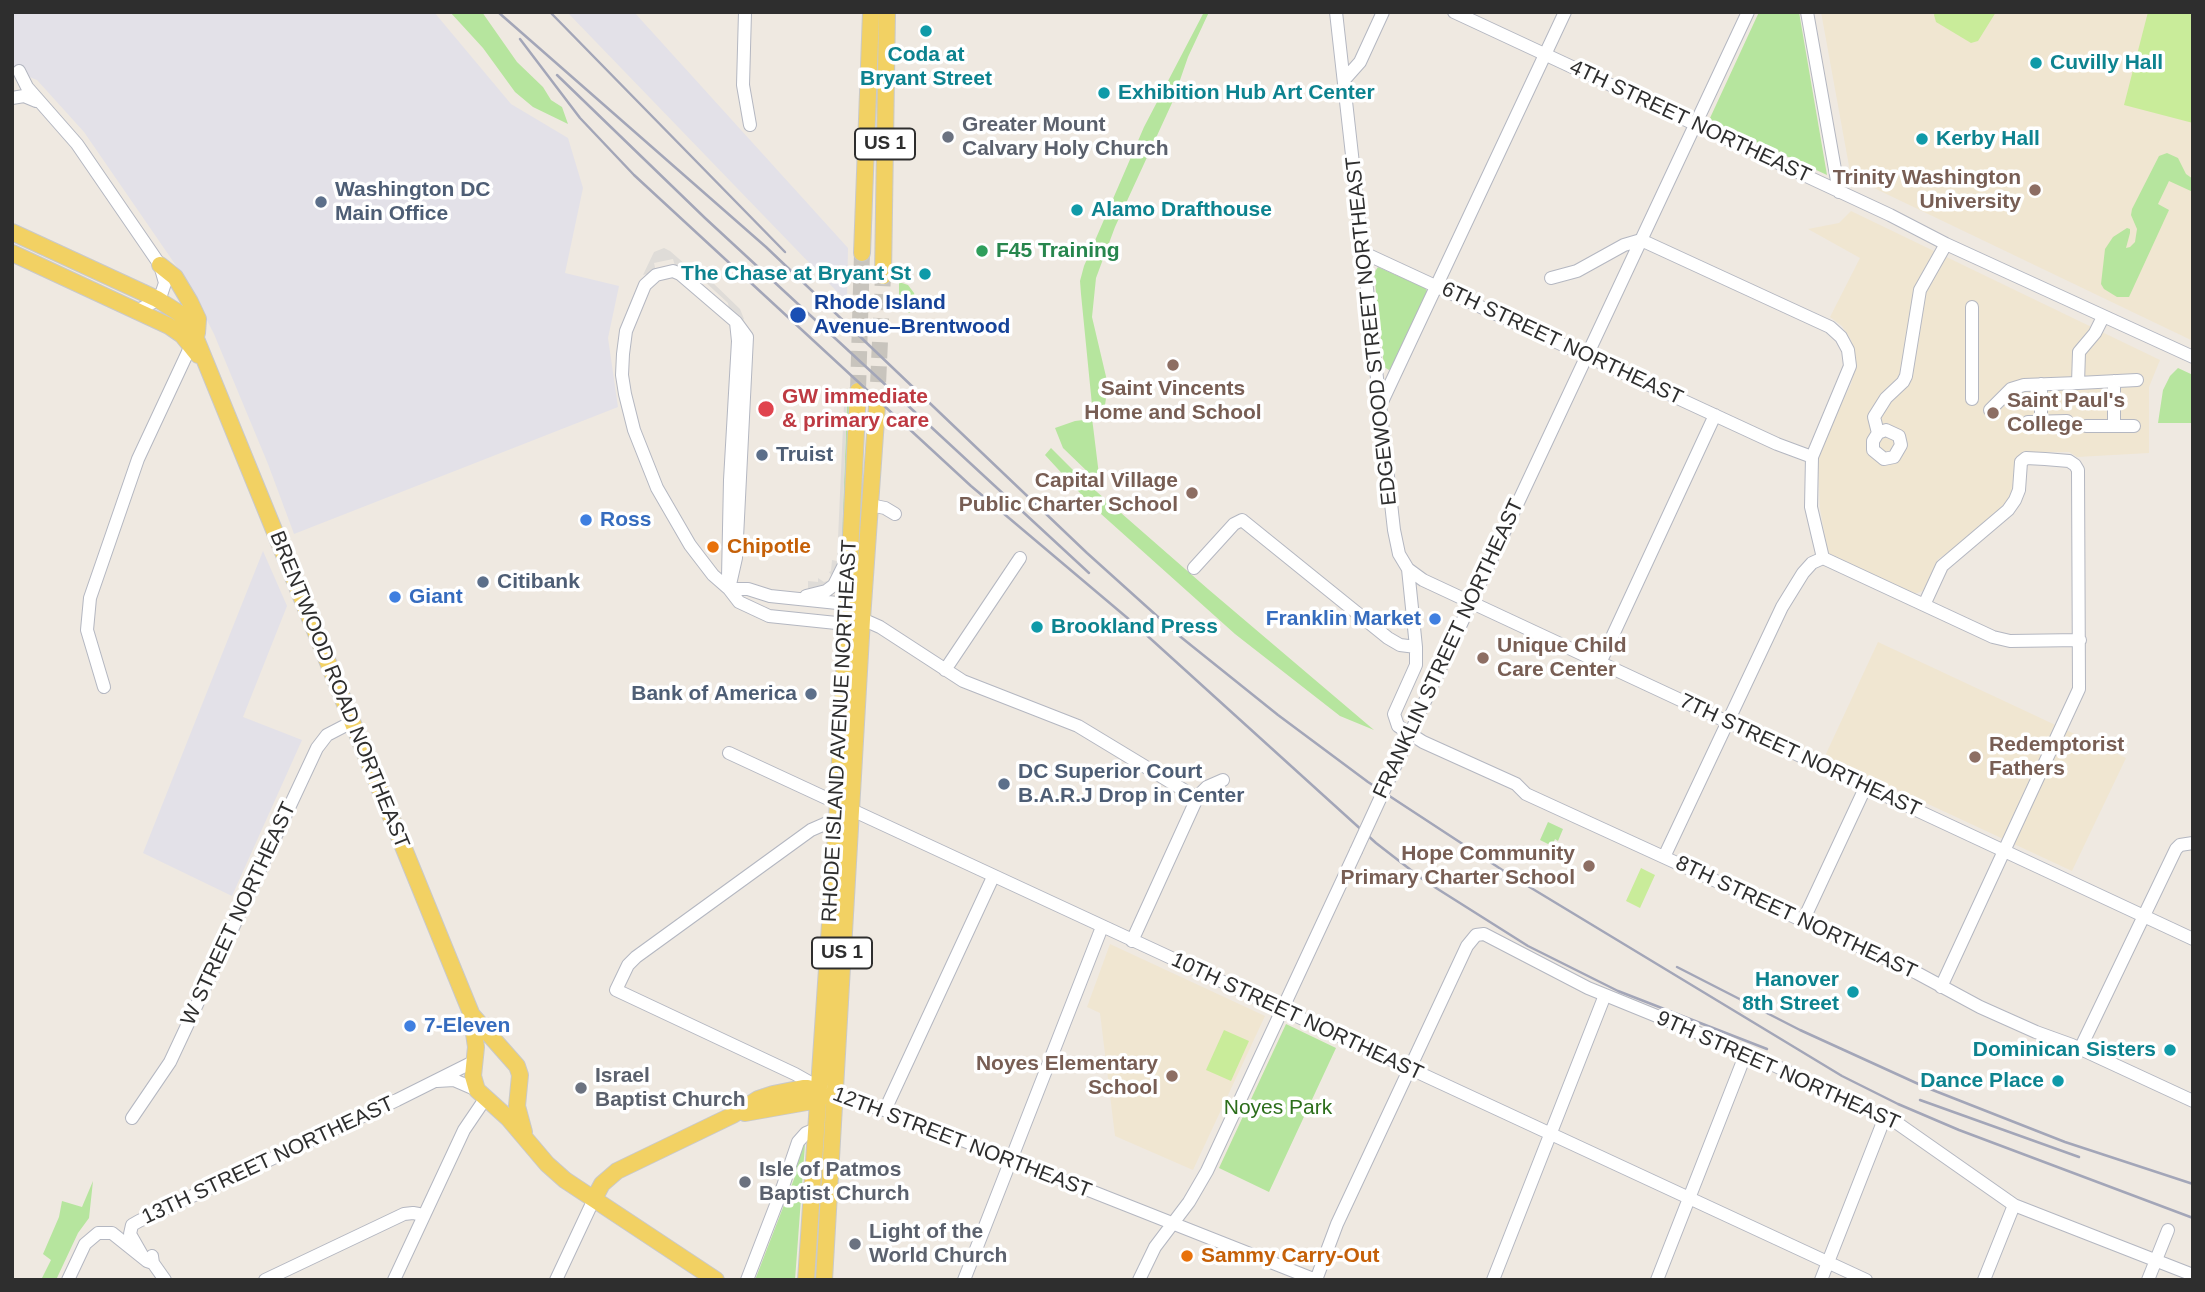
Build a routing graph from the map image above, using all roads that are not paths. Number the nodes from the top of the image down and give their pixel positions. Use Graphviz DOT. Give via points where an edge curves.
graph roads {
  1 [pos="745,12"];
  2 [pos="871,12"];
  3 [pos="887,12"];
  4 [pos="1336,12"];
  5 [pos="1383,12"];
  6 [pos="1454,12"];
  7 [pos="1565,12"];
  8 [pos="1748,12"];
  9 [pos="1807,12"];
  10 [pos="1545,55"];
  11 [pos="1344,80"];
  12 [pos="12,85"];
  13 [pos="12,98"];
  14 [pos="39,102"];
  15 [pos="750,125"];
  16 [pos="1696,125"];
  17 [pos="1839,192"];
  18 [pos="12,232"];
  19 [pos="1641,240"];
  20 [pos="1946,244"];
  21 [pos="12,253"];
  22 [pos="862,253"];
  23 [pos="1364,253"];
  24 [pos="160,265"];
  25 [pos="883,276"];
  26 [pos="1551,278"];
  27 [pos="1437,286"];
  28 [pos="157,299"];
  29 [pos="1972,307"];
  30 [pos="136,311"];
  31 [pos="2103,317"];
  32 [pos="194,341"];
  33 [pos="1587,356"];
  34 [pos="2193,357"];
  35 [pos="2137,380"];
  36 [pos="2115,381"];
  37 [pos="2078,383"];
  38 [pos="2041,384"];
  39 [pos="858,391"];
  40 [pos="1972,399"];
  41 [pos="1381,404"];
  42 [pos="877,406"];
  43 [pos="1990,410"];
  44 [pos="1715,415"];
  45 [pos="2067,421"];
  46 [pos="2086,426"];
  47 [pos="2114,426"];
  48 [pos="2134,426"];
  49 [pos="1878,433"];
  50 [pos="1812,457"];
  51 [pos="870,505"];
  52 [pos="895,514"];
  53 [pos="851,547"];
  54 [pos="1020,558"];
  55 [pos="1823,558"];
  56 [pos="1194,568"];
  57 [pos="1408,569"];
  58 [pos="729,589"];
  59 [pos="790,598"];
  60 [pos="1471,603"];
  61 [pos="847,604"];
  62 [pos="1924,605"];
  63 [pos="854,621"];
  64 [pos="2080,640"];
  65 [pos="1416,647"];
  66 [pos="1600,663"];
  67 [pos="945,670"];
  68 [pos="104,687"];
  69 [pos="354,721"];
  70 [pos="1728,723"];
  71 [pos="1402,730"];
  72 [pos="729,754"];
  73 [pos="1223,780"];
  74 [pos="1866,786"];
  75 [pos="1198,796"];
  76 [pos="841,812"];
  77 [pos="2193,843"];
  78 [pos="2005,851"];
  79 [pos="1664,857"];
  80 [pos="993,877"];
  81 [pos="2143,915"];
  82 [pos="1804,921"];
  83 [pos="1101,927"];
  84 [pos="2193,939"];
  85 [pos="1132,941"];
  86 [pos="1941,987"];
  87 [pos="1605,995"];
  88 [pos="1282,1010"];
  89 [pos="471,1013"];
  90 [pos="500,1048"];
  91 [pos="2080,1049"];
  92 [pos="1746,1053"];
  93 [pos="475,1059"];
  94 [pos="1410,1069"];
  95 [pos="434,1082"];
  96 [pos="517,1093"];
  97 [pos="824,1093"];
  98 [pos="486,1098"];
  99 [pos="2193,1101"];
  100 [pos="885,1110"];
  101 [pos="1885,1117"];
  102 [pos="132,1118"];
  103 [pos="816,1129"];
  104 [pos="1552,1134"];
  105 [pos="525,1137"];
  106 [pos="1011,1160"];
  107 [pos="1689,1198"];
  108 [pos="594,1199"];
  109 [pos="2014,1205"];
  110 [pos="424,1215"];
  111 [pos="1172,1223"];
  112 [pos="132,1225"];
  113 [pos="2168,1230"];
  114 [pos="142,1255"];
  115 [pos="2155,1261"];
  116 [pos="153,1263"];
  117 [pos="1829,1263"];
  118 [pos="2193,1275"];
  119 [pos="68,1280"];
  120 [pos="164,1280"];
  121 [pos="265,1280"];
  122 [pos="394,1280"];
  123 [pos="556,1280"];
  124 [pos="716,1280"];
  125 [pos="747,1280"];
  126 [pos="806,1280"];
  127 [pos="824,1280"];
  128 [pos="964,1280"];
  129 [pos="1139,1280"];
  130 [pos="1316,1280"];
  131 [pos="1493,1280"];
  132 [pos="1657,1280"];
  133 [pos="1821,1280"];
  134 [pos="1866,1280"];
  135 [pos="1984,1280"];
  136 [pos="2148,1280"];
  1 -- 15 [label="street" via="743,85"];
  2 -- 22 [label="main road, US 1"];
  3 -- 25 [label="main road, US 1"];
  4 -- 11 [label="street, EDGEWOOD STREET NORTHEAST"];
  5 -- 11 [label="street" via="1360,62"];
  6 -- 10 [label="street, 4TH STREET NORTHEAST"];
  7 -- 10 [label="street"];
  8 -- 16 [label="street, FRANKLIN STREET NORTHEAST"];
  9 -- 17 [label="street"];
  10 -- 16 [label="street, 4TH STREET NORTHEAST"];
  10 -- 27 [label="street"];
  11 -- 23 [label="street, EDGEWOOD STREET NORTHEAST"];
  12 -- 14 [label="street" via="19,72"];
  13 -- 14 [label="street" via="24,96"];
  14 -- 24 [label="street" via="77,144"];
  16 -- 17 [label="street, 4TH STREET NORTHEAST"];
  16 -- 19 [label="street, FRANKLIN STREET NORTHEAST"];
  17 -- 20 [label="street, 4TH STREET NORTHEAST"];
  18 -- 28 [label="main road"];
  19 -- 26 [label="street" via="1577,271"];
  19 -- 33 [label="street, FRANKLIN STREET NORTHEAST"];
  19 -- 50 [label="street" via="1829,327 1845,343 1850,366"];
  20 -- 31 [label="street, 4TH STREET NORTHEAST"];
  20 -- 49 [label="street" via="1920,290 1906,376 1874,417"];
  21 -- 30 [label="main road"];
  23 -- 27 [label="street, 6TH STREET NORTHEAST"];
  23 -- 41 [label="street, EDGEWOOD STREET NORTHEAST"];
  24 -- 28 [label="street" via="164,287"];
  24 -- 32 [label="main road" via="175,277 194,310 198,322"];
  27 -- 33 [label="street, 6TH STREET NORTHEAST"];
  27 -- 41 [label="street"];
  28 -- 30 [label="street"];
  28 -- 32 [label="main road" via="184,317"];
  29 -- 40 [label="street"];
  30 -- 32 [label="main road"];
  31 -- 34 [label="street, 4TH STREET NORTHEAST"];
  31 -- 37 [label="street" via="2080,352"];
  32 -- 68 [label="street" via="134,471 90,598 87,630"];
  32 -- 69 [label="main road, BRENTWOOD ROAD NORTHEAST"];
  33 -- 44 [label="street, 6TH STREET NORTHEAST"];
  33 -- 60 [label="street, FRANKLIN STREET NORTHEAST"];
  35 -- 36 [label="street"];
  36 -- 37 [label="street"];
  36 -- 47 [label="street"];
  37 -- 38 [label="street"];
  38 -- 43 [label="street" via="2011,389"];
  38 -- 45 [label="street" via="2035,421"];
  39 -- 53 [label="main road, RHODE ISLAND AVENUE NORTHEAST / US 1"];
  41 -- 57 [label="street, EDGEWOOD STREET NORTHEAST" via="1397,549"];
  42 -- 51 [label="main road, RHODE ISLAND AVENUE NORTHEAST / US 1"];
  44 -- 50 [label="street, 6TH STREET NORTHEAST"];
  44 -- 66 [label="street"];
  46 -- 47 [label="street"];
  47 -- 48 [label="street"];
  50 -- 55 [label="street" via="1811,508"];
  51 -- 52 [label="street"];
  51 -- 63 [label="main road, RHODE ISLAND AVENUE NORTHEAST / US 1"];
  53 -- 59 [label="street" via="834,585 814,595"];
  53 -- 61 [label="main road, RHODE ISLAND AVENUE NORTHEAST / US 1"];
  54 -- 67 [label="street"];
  55 -- 62 [label="street"];
  55 -- 70 [label="street" via="1803,573 1782,607"];
  56 -- 65 [label="street" via="1242,520 1388,638"];
  57 -- 60 [label="street, 7TH STREET NORTHEAST"];
  57 -- 65 [label="street, EDGEWOOD STREET NORTHEAST"];
  58 -- 58 [label="street" via="736,322 673,271 656,275 645,285 626,331 622,375 634,430 657,488 690,545"];
  58 -- 59 [label="street"];
  58 -- 63 [label="street" via="739,602 769,615"];
  59 -- 61 [label="street"];
  60 -- 66 [label="street, 7TH STREET NORTHEAST"];
  60 -- 88 [label="street, FRANKLIN STREET NORTHEAST, bridge"];
  61 -- 63 [label="main road, RHODE ISLAND AVENUE NORTHEAST / US 1"];
  62 -- 64 [label="street" via="2010,641"];
  62 -- 64 [label="street" via="1942,566 2015,500 2021,462 2026,458 2069,461 2078,471"];
  63 -- 67 [label="street" via="880,627"];
  63 -- 76 [label="main road, RHODE ISLAND AVENUE NORTHEAST / US 1"];
  64 -- 78 [label="street" via="2080,689"];
  65 -- 71 [label="street, EDGEWOOD STREET NORTHEAST" via="1416,665 1394,713"];
  66 -- 70 [label="street, 7TH STREET NORTHEAST"];
  67 -- 75 [label="street" via="971,685 1075,725"];
  69 -- 89 [label="main road, BRENTWOOD ROAD NORTHEAST"];
  69 -- 102 [label="street, W STREET NORTHEAST" via="327,735 317,748 170,1062"];
  70 -- 74 [label="street, 7TH STREET NORTHEAST"];
  70 -- 79 [label="street"];
  71 -- 79 [label="street, 8TH STREET NORTHEAST" via="1516,784 1526,794"];
  72 -- 76 [label="street, 10TH STREET NORTHEAST"];
  73 -- 75 [label="street"];
  74 -- 78 [label="street, 7TH STREET NORTHEAST"];
  74 -- 82 [label="street"];
  75 -- 85 [label="street"];
  76 -- 80 [label="street, 10TH STREET NORTHEAST"];
  76 -- 97 [label="main road, RHODE ISLAND AVENUE NORTHEAST / US 1"];
  76 -- 97 [label="street, 12TH STREET NORTHEAST" via="636,957 615,990"];
  77 -- 81 [label="street" via="2176,849"];
  78 -- 81 [label="street, 7TH STREET NORTHEAST"];
  78 -- 86 [label="street"];
  79 -- 82 [label="street, 8TH STREET NORTHEAST"];
  80 -- 83 [label="street, 10TH STREET NORTHEAST"];
  80 -- 100 [label="street"];
  81 -- 84 [label="street, 7TH STREET NORTHEAST"];
  81 -- 91 [label="street"];
  82 -- 86 [label="street, 8TH STREET NORTHEAST"];
  83 -- 85 [label="street, 10TH STREET NORTHEAST"];
  83 -- 106 [label="street"];
  85 -- 88 [label="street, 10TH STREET NORTHEAST"];
  86 -- 91 [label="street, 8TH STREET NORTHEAST"];
  87 -- 92 [label="street, 9TH STREET NORTHEAST"];
  87 -- 94 [label="street, 9TH STREET NORTHEAST" via="1479,934 1471,939"];
  87 -- 104 [label="street"];
  88 -- 94 [label="street, 10TH STREET NORTHEAST"];
  88 -- 111 [label="street, FRANKLIN STREET NORTHEAST" via="1207,1171"];
  89 -- 90 [label="main road, BRENTWOOD ROAD NORTHEAST"];
  89 -- 93 [label="main road, BRENTWOOD ROAD NORTHEAST"];
  90 -- 93 [label="main road"];
  90 -- 96 [label="main road" via="517,1066"];
  91 -- 99 [label="street, 8TH STREET NORTHEAST"];
  92 -- 101 [label="street, 9TH STREET NORTHEAST"];
  92 -- 107 [label="street"];
  93 -- 95 [label="street, 13TH STREET NORTHEAST"];
  93 -- 98 [label="main road" via="474,1079"];
  94 -- 104 [label="street, 10TH STREET NORTHEAST"];
  94 -- 130 [label="street" via="1337,1224"];
  95 -- 98 [label="street" via="454,1080"];
  95 -- 112 [label="street, 13TH STREET NORTHEAST"];
  96 -- 98 [label="main road" via="506,1102"];
  96 -- 105 [label="main road"];
  97 -- 100 [label="street, 12TH STREET NORTHEAST"];
  97 -- 103 [label="main road, RHODE ISLAND AVENUE NORTHEAST / US 1"];
  97 -- 108 [label="main road" via="807,1102 733,1115 617,1171"];
  97 -- 127 [label="main road, RHODE ISLAND AVENUE NORTHEAST / US 1"];
  98 -- 105 [label="main road"];
  98 -- 110 [label="street" via="466,1126"];
  100 -- 106 [label="street, 12TH STREET NORTHEAST"];
  101 -- 109 [label="street, 9TH STREET NORTHEAST"];
  101 -- 117 [label="street"];
  103 -- 125 [label="street" via="798,1142"];
  103 -- 126 [label="main road, RHODE ISLAND AVENUE NORTHEAST / US 1"];
  104 -- 107 [label="street, 10TH STREET NORTHEAST"];
  104 -- 131 [label="street"];
  105 -- 108 [label="main road" via="555,1171"];
  106 -- 111 [label="street, 12TH STREET NORTHEAST"];
  106 -- 128 [label="street"];
  107 -- 117 [label="street, 10TH STREET NORTHEAST"];
  107 -- 132 [label="street"];
  108 -- 123 [label="street"];
  108 -- 124 [label="main road"];
  109 -- 115 [label="street, 9TH STREET NORTHEAST"];
  109 -- 135 [label="street"];
  110 -- 121 [label="street" via="404,1214"];
  110 -- 122 [label="street"];
  111 -- 129 [label="street, FRANKLIN STREET NORTHEAST"];
  111 -- 130 [label="street, 12TH STREET NORTHEAST"];
  112 -- 114 [label="street, 13TH STREET NORTHEAST" via="130,1234"];
  112 -- 116 [label="street"];
  113 -- 115 [label="street"];
  114 -- 116 [label="street"];
  114 -- 119 [label="street" via="112,1233 100,1232 85,1244"];
  115 -- 118 [label="street, 9TH STREET NORTHEAST"];
  115 -- 136 [label="street"];
  116 -- 120 [label="street"];
  117 -- 133 [label="street"];
  117 -- 134 [label="street, 10TH STREET NORTHEAST"];
}
